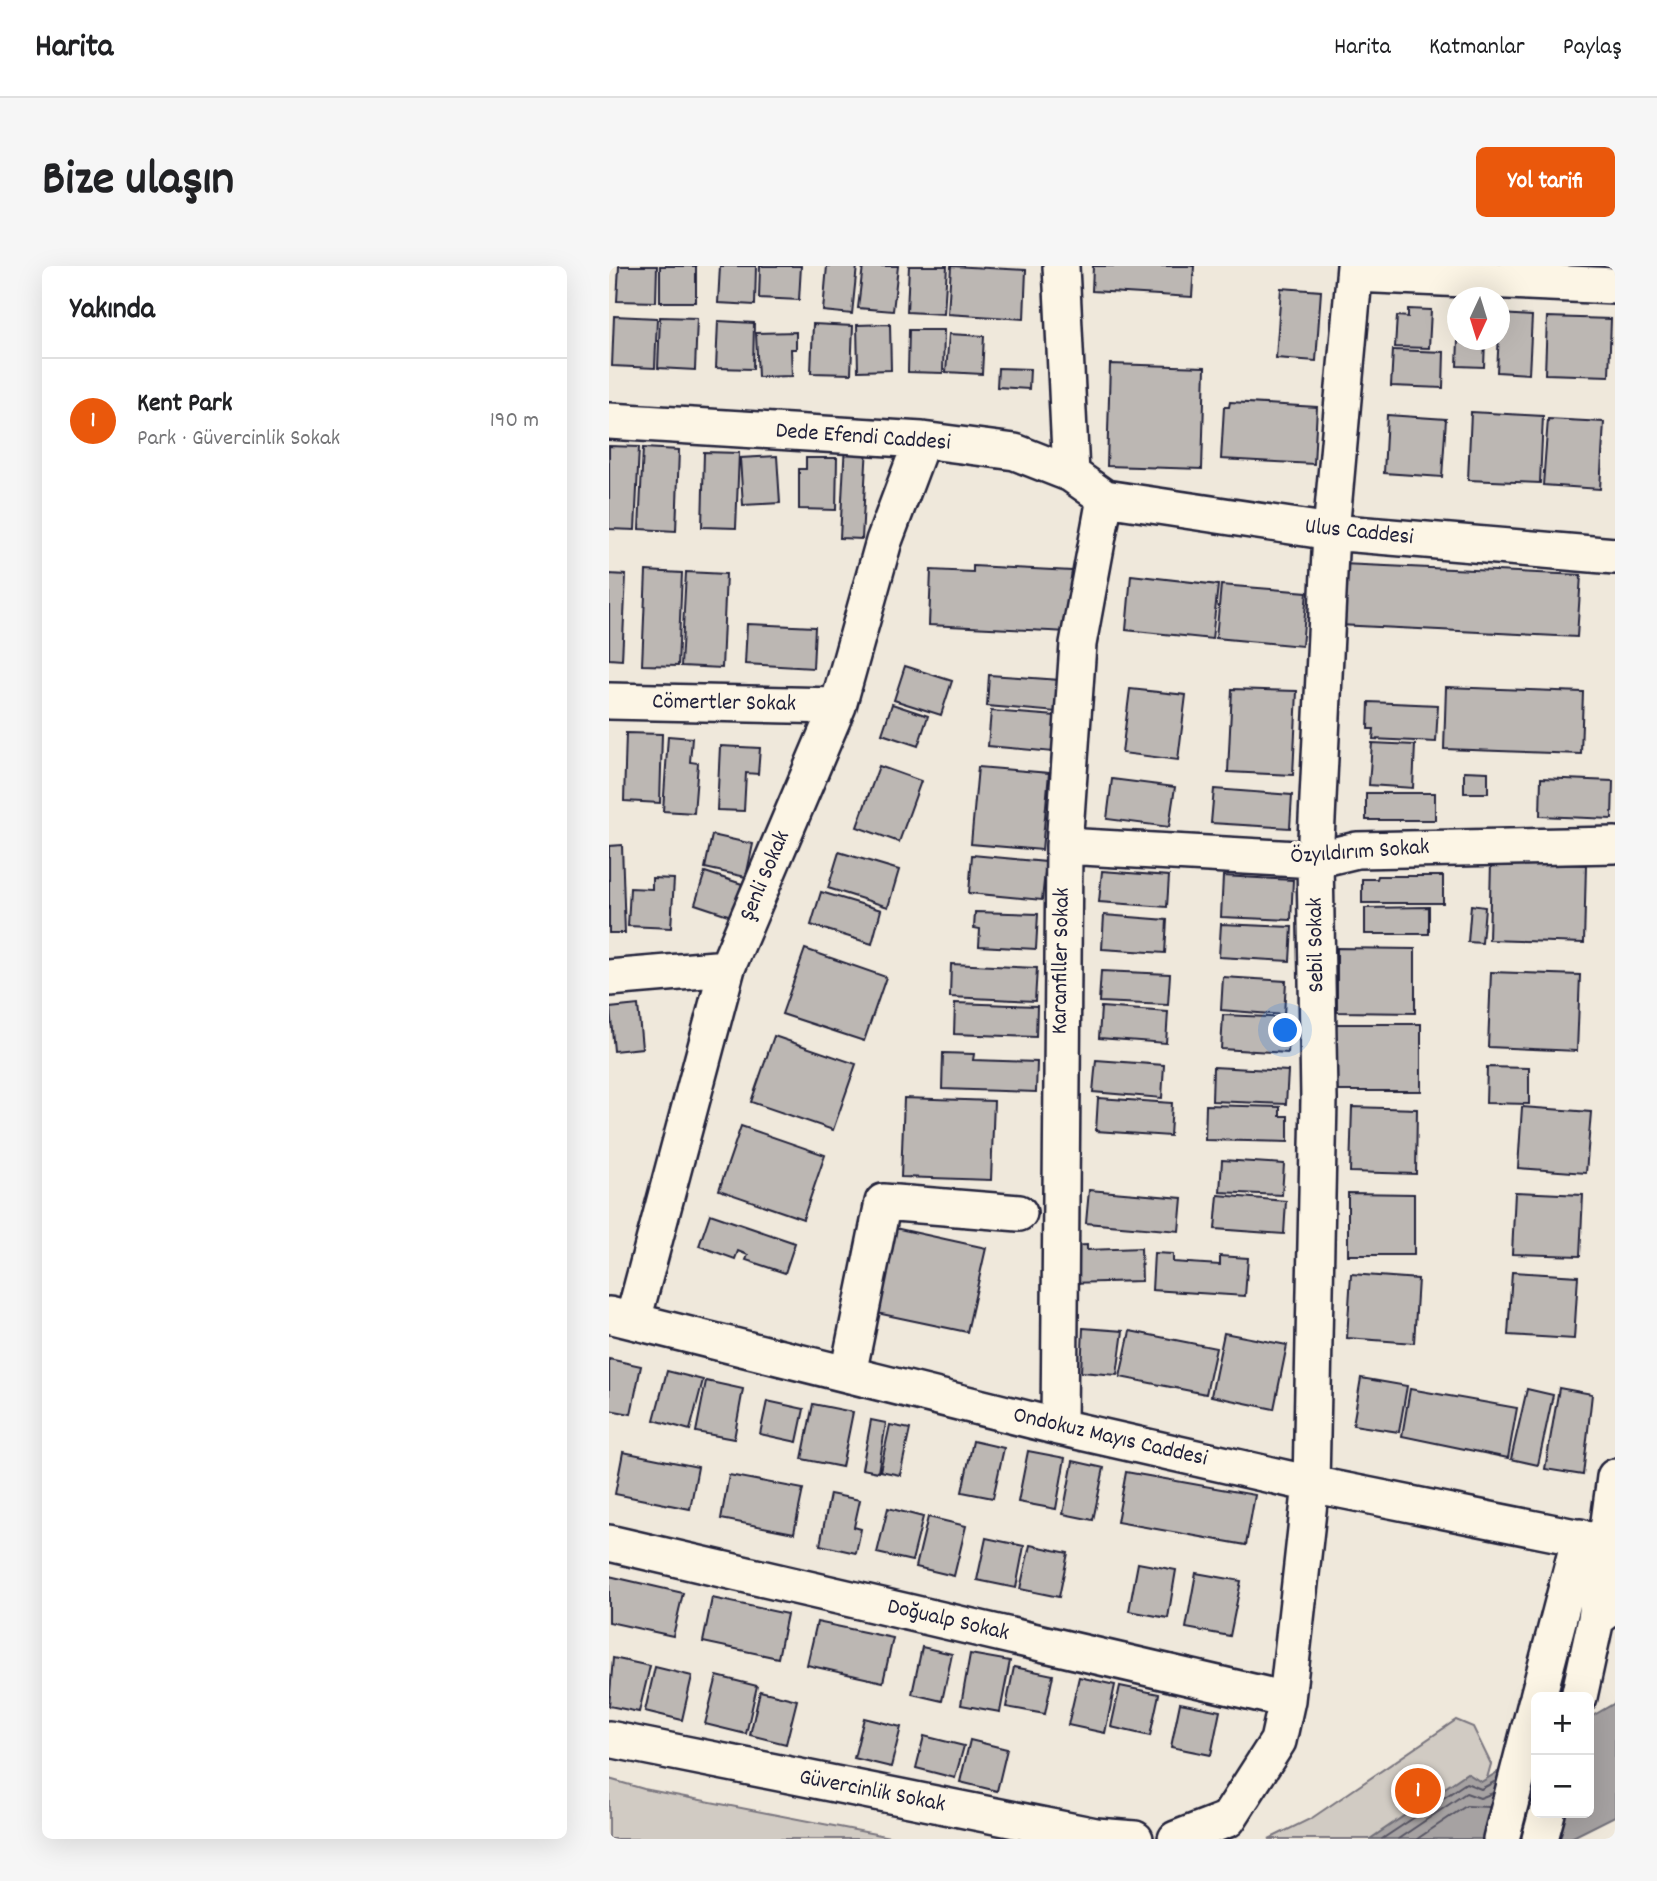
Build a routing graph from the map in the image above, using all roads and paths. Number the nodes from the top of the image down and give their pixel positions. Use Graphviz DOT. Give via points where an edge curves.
graph roads {
  1 [pos="1061,266"];
  2 [pos="1355,270"];
  3 [pos="1615,286"];
  4 [pos="609,421"];
  5 [pos="922,440"];
  6 [pos="1071,474"];
  7 [pos="1105,498"];
  8 [pos="1331,532"];
  9 [pos="1615,556"];
  10 [pos="609,701"];
  11 [pos="838,706"];
  12 [pos="1615,845"];
  13 [pos="1064,846"];
  14 [pos="1315,860"];
  15 [pos="727,968"];
  16 [pos="609,978"];
  17 [pos="1019,1213"];
  18 [pos="621,1318"];
  19 [pos="848,1374"];
  20 [pos="1059,1427"];
  21 [pos="1615,1477"];
  22 [pos="1311,1484"];
  23 [pos="1600,1542"];
  24 [pos="609,1543"];
  25 [pos="1606,1612"];
  26 [pos="1539,1692"];
  27 [pos="1580,1692"];
  28 [pos="1287,1699"];
  29 [pos="1531,1722"];
  30 [pos="609,1740"];
  31 [pos="1546,1818"];
  32 [pos="1135,1839"];
  33 [pos="1176,1839"];
  34 [pos="1500,1839"];
  35 [pos="1540,1839"];
  1 -- 6 [label="street"];
  2 -- 3 [label="street"];
  2 -- 8 [label="street, Sebil Sokak"];
  4 -- 5 [label="street, Dede Efendi Caddesi"];
  5 -- 6 [label="street, Dede Efendi Caddesi" via="1015,452"];
  5 -- 11 [label="street, Şenli Sokak" via="884,541"];
  6 -- 7 [label="street, Dede Efendi Caddesi"];
  7 -- 8 [label="street, Ulus Caddesi"];
  7 -- 13 [label="street, Karanfiller Sokak" via="1078,644"];
  8 -- 9 [label="street, Ulus Caddesi"];
  8 -- 14 [label="street, Sebil Sokak"];
  10 -- 11 [label="street, Cömertler Sokak"];
  11 -- 15 [label="street, Şenli Sokak"];
  12 -- 14 [label="street, Özyıldırım Sokak" via="1357,850"];
  13 -- 14 [label="street, Özyıldırım Sokak"];
  13 -- 20 [label="street, Karanfiller Sokak"];
  14 -- 22 [label="street, Sebil Sokak" via="1319,1099"];
  15 -- 16 [label="street"];
  15 -- 18 [label="street, Şenli Sokak"];
  17 -- 19 [label="street" via="883,1202"];
  18 -- 19 [label="street, Ondokuz Mayıs Caddesi"];
  19 -- 20 [label="street, Ondokuz Mayıs Caddesi"];
  20 -- 22 [label="street, Ondokuz Mayıs Caddesi"];
  21 -- 23 [label="street"];
  22 -- 23 [label="street, Ondokuz Mayıs Caddesi"];
  22 -- 28 [label="street, Sebil Sokak"];
  23 -- 25 [label="street"];
  23 -- 26 [label="street"];
  24 -- 28 [label="street, Doğualp Sokak"];
  25 -- 27 [label="street"];
  28 -- 33 [label="street" via="1278,1741 1228,1819"];
  29 -- 34 [label="street"];
  30 -- 32 [label="street, Güvercinlik Sokak" via="1096,1836"];
  31 -- 35 [label="street"];
}
